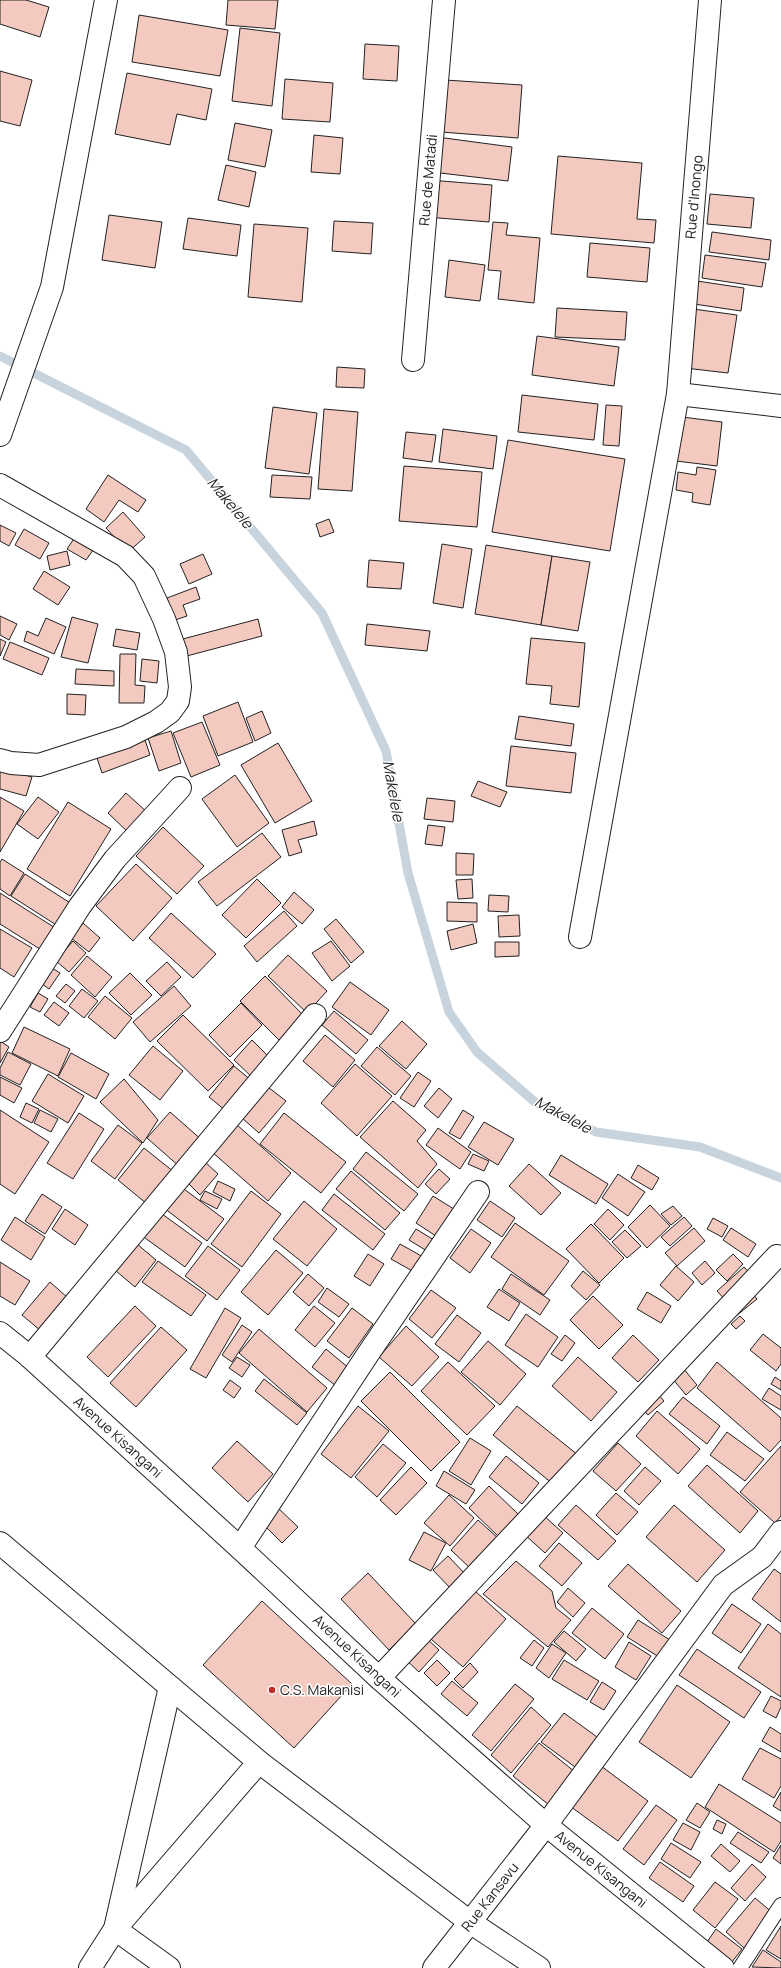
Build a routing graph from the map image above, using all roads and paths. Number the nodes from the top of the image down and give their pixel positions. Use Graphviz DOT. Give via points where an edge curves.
graph roads {
  1 [pos="106,0"];
  2 [pos="444,0"];
  3 [pos="710,0"];
  4 [pos="413,360"];
  5 [pos="678,394"];
  6 [pos="781,406"];
  7 [pos="0,435"];
  8 [pos="0,485"];
  9 [pos="0,760"];
  10 [pos="180,788"];
  11 [pos="580,937"];
  12 [pos="315,1016"];
  13 [pos="0,1031"];
  14 [pos="478,1192"];
  15 [pos="777,1256"];
  16 [pos="0,1332"];
  17 [pos="30,1357"];
  18 [pos="781,1532"];
  19 [pos="0,1543"];
  20 [pos="240,1548"];
  21 [pos="379,1678"];
  22 [pos="170,1686"];
  23 [pos="259,1762"];
  24 [pos="546,1825"];
  25 [pos="781,1906"];
  26 [pos="470,1922"];
  27 [pos="115,1929"];
  28 [pos="90,1968"];
  29 [pos="169,1968"];
  30 [pos="434,1968"];
  31 [pos="539,1968"];
  32 [pos="723,1968"];
  33 [pos="740,1968"];
  1 -- 7 [label="street" via="52,287"];
  2 -- 4 [label="street, Rue de Matadi"];
  3 -- 5 [label="street, Rue d'Inongo"];
  5 -- 6 [label="street"];
  5 -- 11 [label="street, Rue d'Inongo"];
  8 -- 9 [label="street" via="125,556 144,576 176,652 180,687 178,701 170,712 126,737 39,765"];
  10 -- 13 [label="street" via="116,859 80,906"];
  12 -- 17 [label="street"];
  14 -- 20 [label="street"];
  15 -- 21 [label="street"];
  16 -- 17 [label="street, Avenue Kisangani"];
  17 -- 20 [label="street, Avenue Kisangani"];
  18 -- 24 [label="street, Rue Kansavu" via="762,1557 723,1585"];
  19 -- 22 [label="street"];
  20 -- 21 [label="street, Avenue Kisangani"];
  21 -- 24 [label="street, Avenue Kisangani"];
  22 -- 23 [label="street"];
  22 -- 27 [label="street"];
  23 -- 26 [label="street"];
  23 -- 27 [label="street"];
  24 -- 26 [label="street, Rue Kansavu"];
  24 -- 32 [label="street, Avenue Kisangani"];
  25 -- 33 [label="lane"];
  26 -- 30 [label="street, Rue Kansavu"];
  26 -- 31 [label="street"];
  27 -- 28 [label="street"];
  27 -- 29 [label="street"];
}
